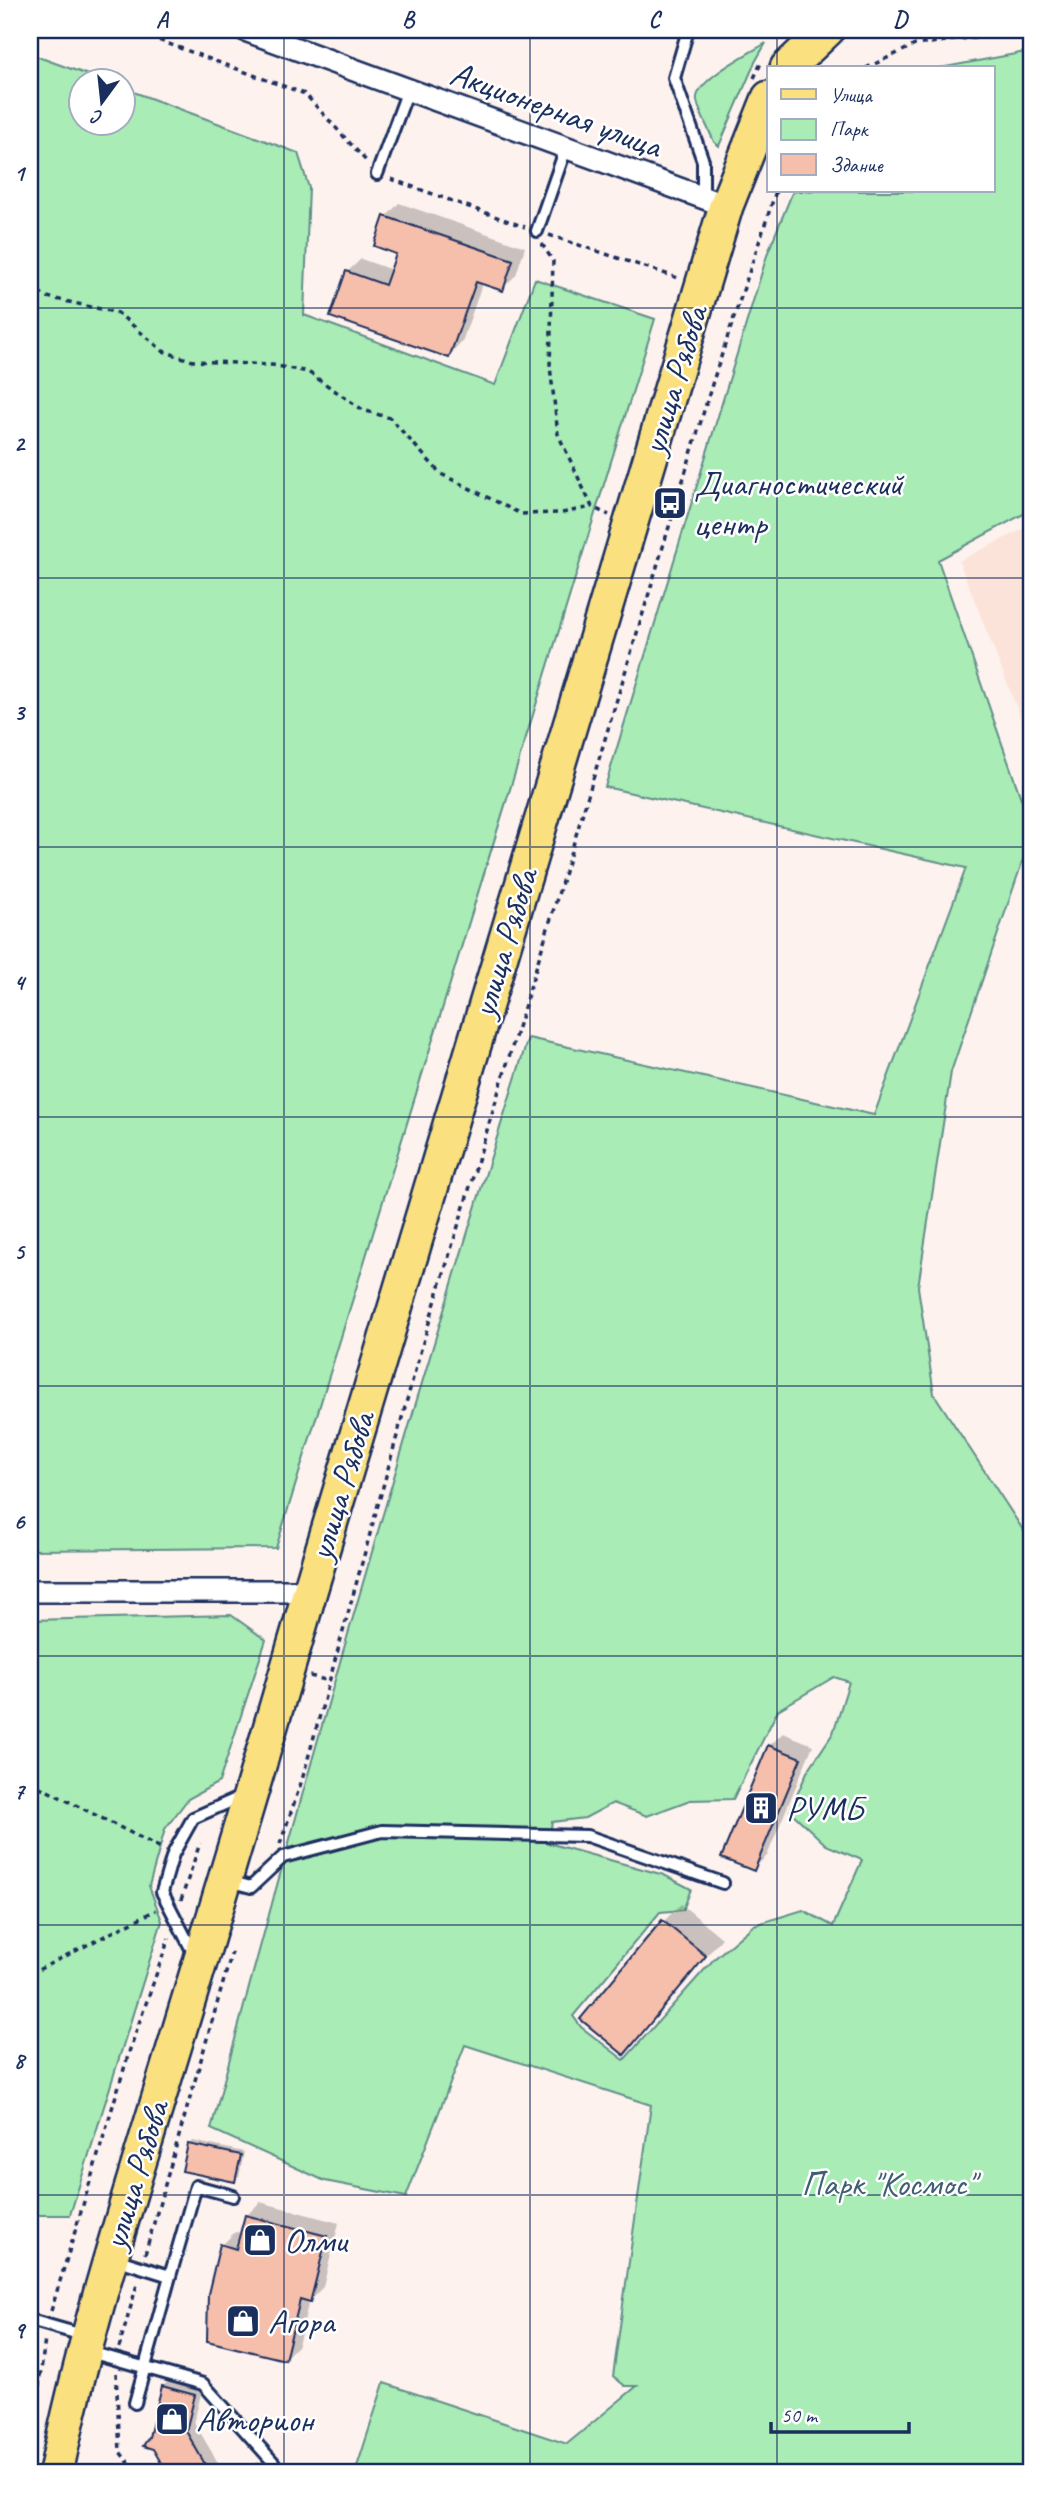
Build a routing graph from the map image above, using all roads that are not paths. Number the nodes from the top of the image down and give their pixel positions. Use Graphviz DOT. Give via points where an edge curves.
graph roads {
  1 [pos="245,30"];
  2 [pos="688,30"];
  3 [pos="827,30"];
  4 [pos="789,66"];
  5 [pos="408,90"];
  6 [pos="767,102"];
  7 [pos="566,148"];
  8 [pos="377,174"];
  9 [pos="714,203"];
  10 [pos="534,230"];
  11 [pos="30,1591"];
  12 [pos="310,1591"];
  13 [pos="253,1792"];
  14 [pos="225,1880"];
  15 [pos="723,1883"];
  16 [pos="199,1964"];
  17 [pos="233,2196"];
  18 [pos="110,2257"];
  19 [pos="170,2276"];
  20 [pos="30,2320"];
  21 [pos="96,2349"];
  22 [pos="145,2366"];
  23 [pos="135,2403"];
  24 [pos="56,2473"];
  25 [pos="277,2473"];
  1 -- 5 [label="street, Акционерная улица"];
  2 -- 9 [label="lane" via="674,78"];
  3 -- 4 [label="main road"];
  5 -- 7 [label="street, Акционерная улица"];
  5 -- 8 [label="lane"];
  6 -- 9 [label="main road, улица Рябова"];
  7 -- 9 [label="street, Акционерная улица"];
  7 -- 10 [label="lane"];
  9 -- 12 [label="main road, улица Рябова"];
  11 -- 12 [label="street"];
  12 -- 13 [label="main road, улица Рябова"];
  13 -- 14 [label="main road, улица Рябова"];
  13 -- 16 [label="lane" via="193,1818 173,1854 162,1892"];
  14 -- 15 [label="lane" via="251,1887 283,1857 382,1831 587,1836"];
  14 -- 16 [label="main road, улица Рябова"];
  16 -- 18 [label="main road, улица Рябова"];
  17 -- 19 [label="lane" via="196,2186"];
  18 -- 19 [label="lane"];
  18 -- 21 [label="main road, улица Рябова"];
  19 -- 22 [label="lane"];
  20 -- 21 [label="lane"];
  21 -- 22 [label="lane"];
  21 -- 24 [label="main road, улица Рябова"];
  22 -- 23 [label="lane"];
  22 -- 25 [label="lane" via="204,2384 274,2463"];
}
